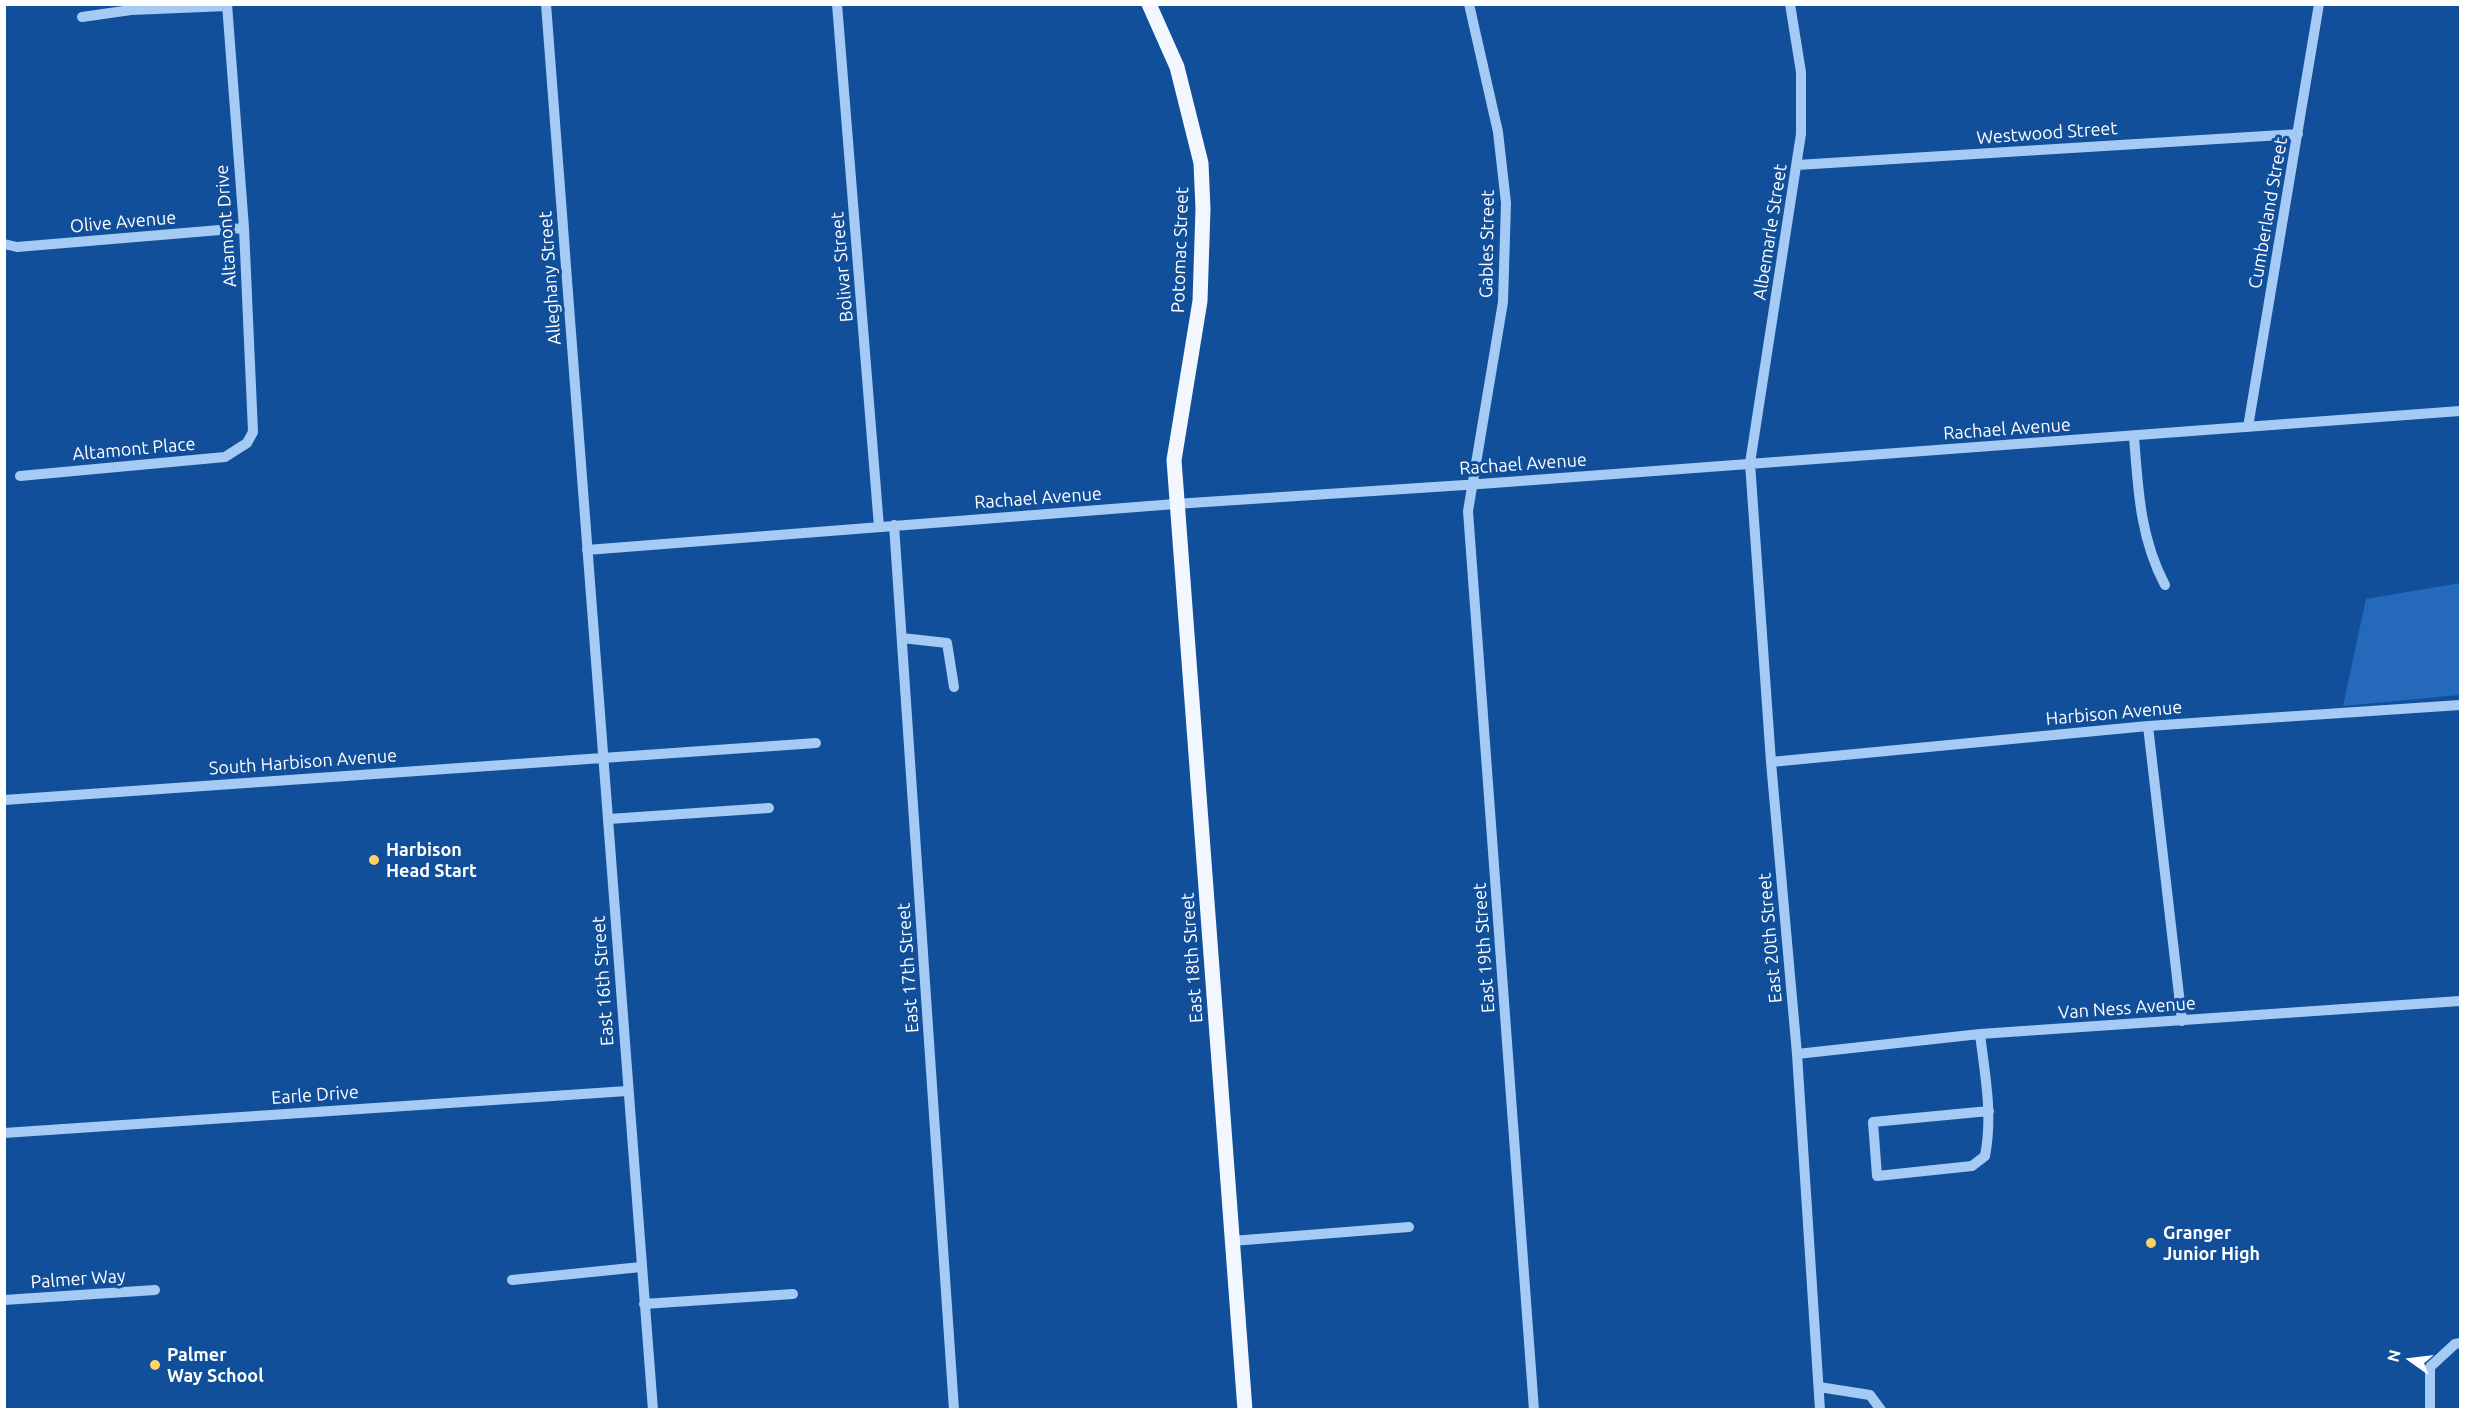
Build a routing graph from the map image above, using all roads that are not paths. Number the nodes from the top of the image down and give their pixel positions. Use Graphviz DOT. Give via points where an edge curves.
graph roads {
  1 [pos="546,4"];
  2 [pos="837,4"];
  3 [pos="1149,4"];
  4 [pos="1469,4"];
  5 [pos="1790,4"];
  6 [pos="2319,4"];
  7 [pos="227,5"];
  8 [pos="82,17"];
  9 [pos="2298,134"];
  10 [pos="1797,165"];
  11 [pos="243,228"];
  12 [pos="4,244"];
  13 [pos="2460,411"];
  14 [pos="2248,427"];
  15 [pos="2134,436"];
  16 [pos="247,443"];
  17 [pos="1750,463"];
  18 [pos="20,476"];
  19 [pos="1473,484"];
  20 [pos="1175,504"];
  21 [pos="894,525"];
  22 [pos="879,527"];
  23 [pos="587,550"];
  24 [pos="2165,585"];
  25 [pos="902,638"];
  26 [pos="954,687"];
  27 [pos="2460,705"];
  28 [pos="2148,726"];
  29 [pos="816,742"];
  30 [pos="604,758"];
  31 [pos="1771,762"];
  32 [pos="4,800"];
  33 [pos="769,808"];
  34 [pos="609,819"];
  35 [pos="2460,1001"];
  36 [pos="2182,1021"];
  37 [pos="1980,1034"];
  38 [pos="1797,1054"];
  39 [pos="627,1091"];
  40 [pos="1989,1111"];
  41 [pos="4,1133"];
  42 [pos="1409,1227"];
  43 [pos="1232,1241"];
  44 [pos="641,1268"];
  45 [pos="512,1280"];
  46 [pos="154,1290"];
  47 [pos="793,1294"];
  48 [pos="4,1300"];
  49 [pos="644,1304"];
  50 [pos="2460,1343"];
  51 [pos="1819,1387"];
  52 [pos="653,1410"];
  53 [pos="954,1410"];
  54 [pos="1245,1410"];
  55 [pos="1534,1410"];
  56 [pos="1820,1410"];
  57 [pos="1881,1410"];
  58 [pos="2430,1410"];
  1 -- 23 [label="street, Alleghany Street"];
  2 -- 22 [label="street, Bolivar Street"];
  3 -- 20 [label="main road, Potomac Street" via="1177,67 1192,118 1202,177 1200,301 1174,460"];
  4 -- 19 [label="street, Gables Street" via="1498,132 1506,203 1503,302"];
  5 -- 10 [label="street, Albemarle Street" via="1801,72"];
  6 -- 9 [label="street, Cumberland Street"];
  7 -- 8 [label="street"];
  7 -- 11 [label="street, Altamont Drive"];
  9 -- 10 [label="street, Westwood Street"];
  9 -- 14 [label="street, Cumberland Street"];
  10 -- 17 [label="street, Albemarle Street"];
  11 -- 12 [label="street, Olive Avenue" via="17,247"];
  11 -- 16 [label="street, Altamont Drive" via="253,432"];
  13 -- 14 [label="street, Rachael Avenue"];
  14 -- 15 [label="street, Rachael Avenue"];
  15 -- 17 [label="street, Rachael Avenue"];
  15 -- 24 [label="street" via="2145,537"];
  16 -- 18 [label="street, Altamont Place" via="225,457"];
  17 -- 19 [label="street, Rachael Avenue"];
  17 -- 31 [label="street, East 20th Street"];
  19 -- 20 [label="street, Rachael Avenue"];
  19 -- 55 [label="street, East 19th Street" via="1468,511"];
  20 -- 21 [label="street, Rachael Avenue"];
  20 -- 43 [label="main road, East 18th Street" via="1205,852"];
  21 -- 22 [label="street, Rachael Avenue"];
  21 -- 25 [label="street, East 17th Street"];
  22 -- 23 [label="street, Rachael Avenue"];
  23 -- 30 [label="street, East 16th Street"];
  25 -- 26 [label="street" via="947,643"];
  25 -- 53 [label="street, East 17th Street"];
  27 -- 28 [label="street, Harbison Avenue"];
  28 -- 31 [label="street, Harbison Avenue"];
  28 -- 36 [label="street"];
  29 -- 30 [label="street, South Harbison Avenue"];
  30 -- 32 [label="street, South Harbison Avenue"];
  30 -- 34 [label="street, East 16th Street"];
  31 -- 38 [label="street, East 20th Street"];
  33 -- 34 [label="street"];
  34 -- 39 [label="street, East 16th Street"];
  35 -- 36 [label="street, Van Ness Avenue"];
  36 -- 37 [label="street, Van Ness Avenue"];
  37 -- 38 [label="street, Van Ness Avenue"];
  37 -- 40 [label="street"];
  38 -- 51 [label="street, East 20th Street"];
  39 -- 41 [label="street, Earle Drive"];
  39 -- 44 [label="street, East 16th Street"];
  40 -- 40 [label="street" via="1991,1126 1985,1156 1972,1166 1877,1176 1873,1122"];
  42 -- 43 [label="street"];
  43 -- 54 [label="main road, East 18th Street"];
  44 -- 45 [label="street"];
  44 -- 49 [label="street, East 16th Street"];
  46 -- 48 [label="street, Palmer Way"];
  47 -- 49 [label="street"];
  49 -- 52 [label="street, East 16th Street"];
  50 -- 58 [label="street" via="2430,1367"];
  51 -- 56 [label="street, East 20th Street"];
  51 -- 57 [label="street" via="1870,1395"];
}
